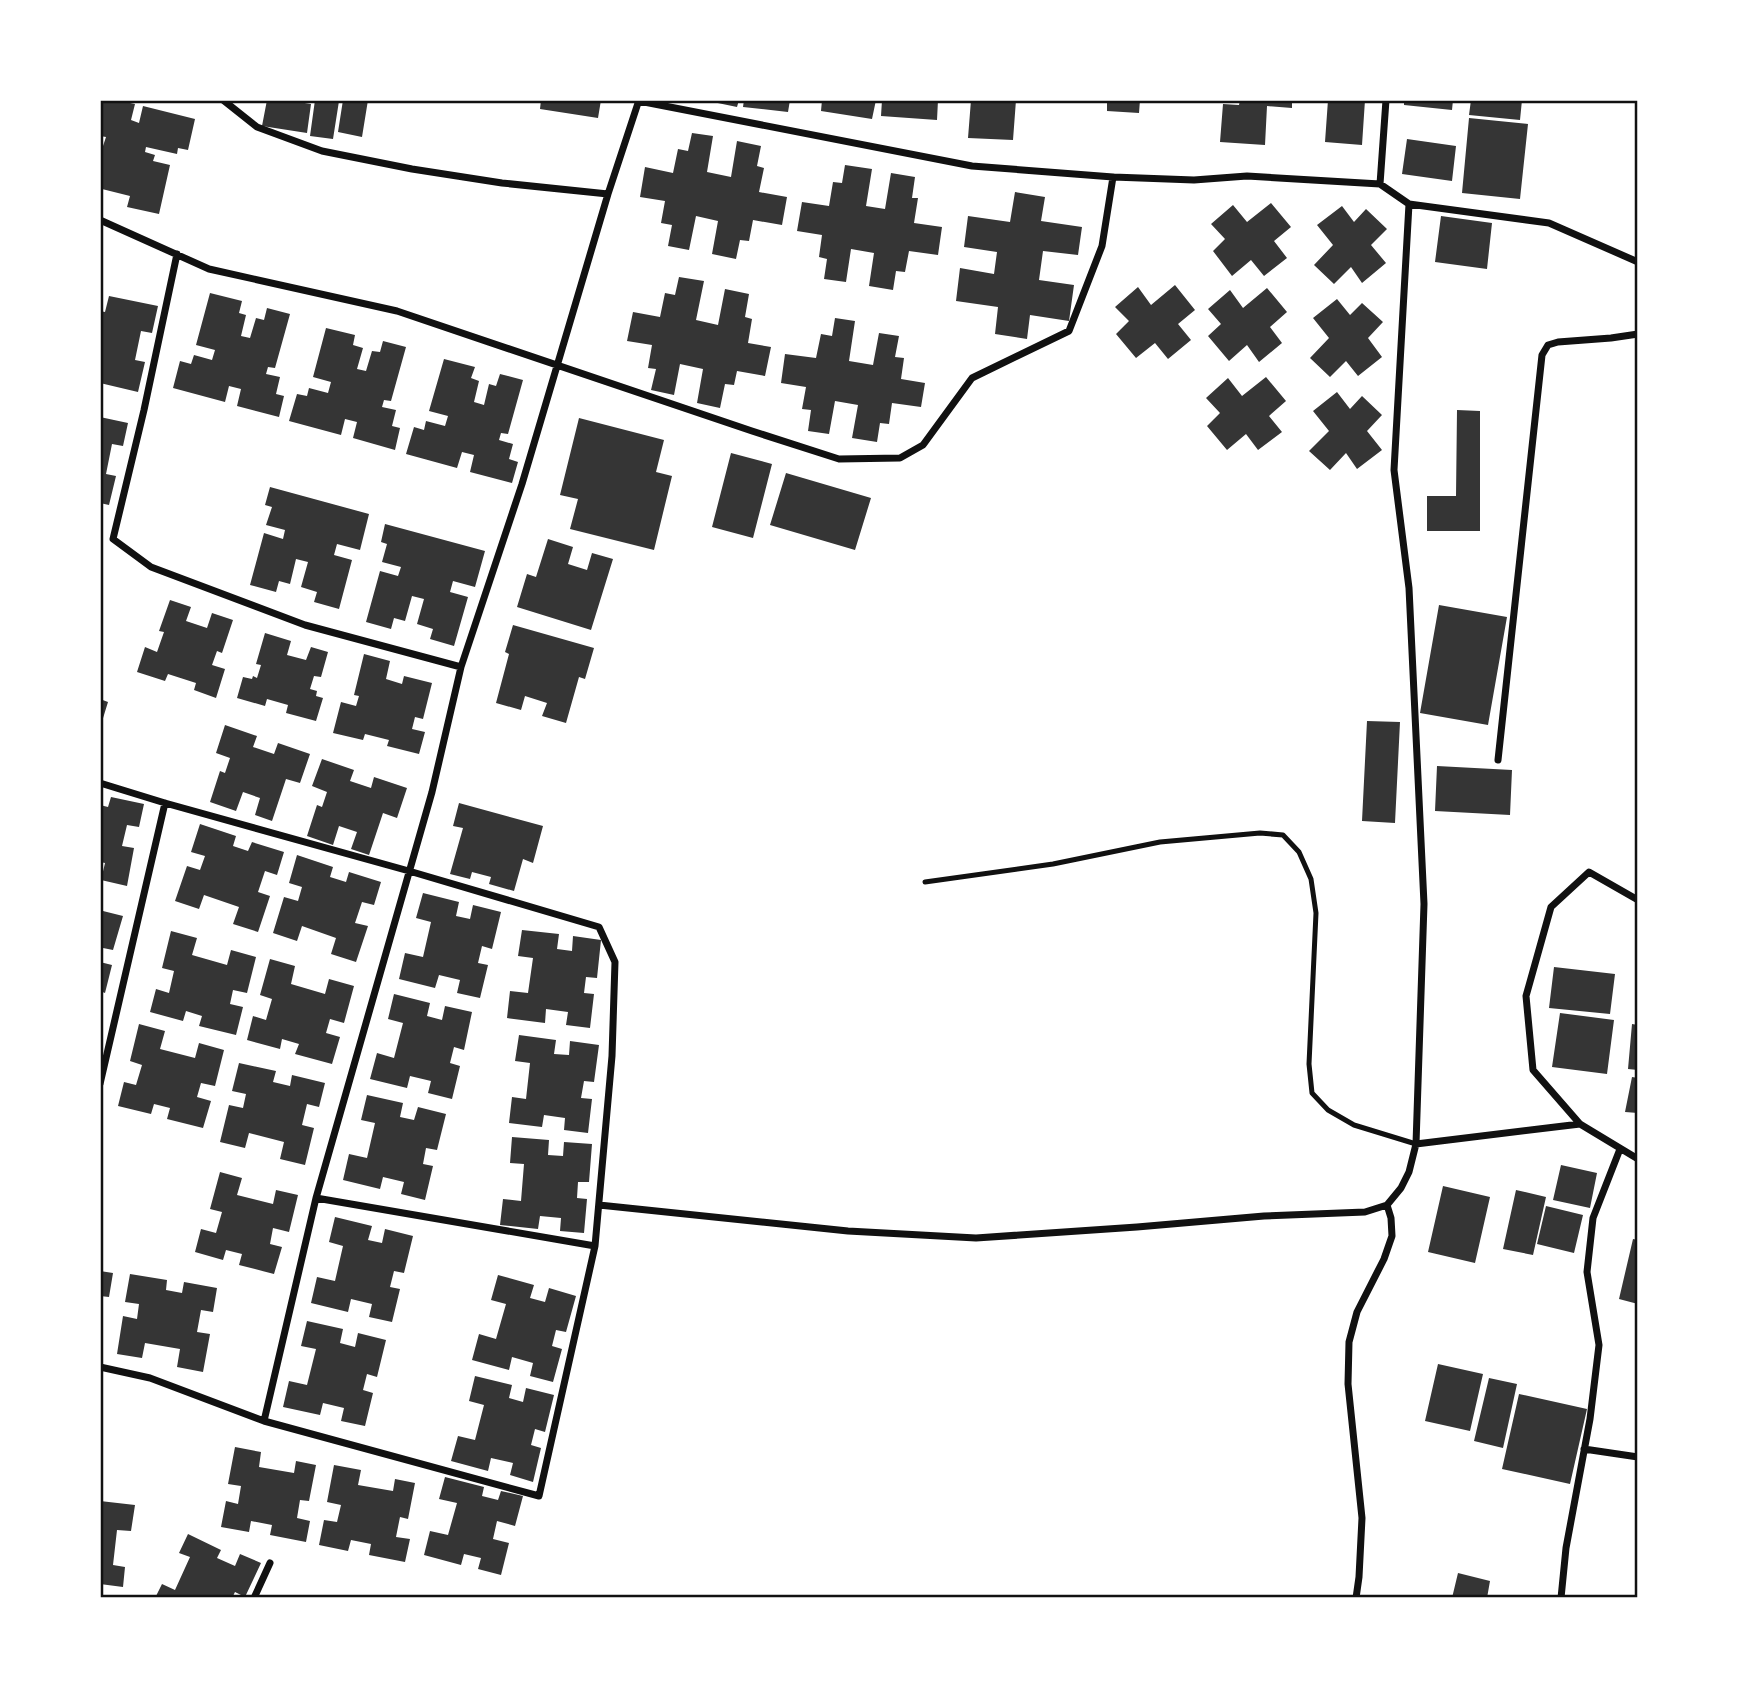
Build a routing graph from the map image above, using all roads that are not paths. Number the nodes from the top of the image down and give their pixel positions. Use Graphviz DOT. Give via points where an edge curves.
graph roads {
  1 [pos="223,100"];
  2 [pos="639,100"];
  3 [pos="1386,100"];
  4 [pos="1113,177"];
  5 [pos="1380,184"];
  6 [pos="608,194"];
  7 [pos="1409,204"];
  8 [pos="100,220"];
  9 [pos="177,254"];
  10 [pos="1638,262"];
  11 [pos="1638,334"];
  12 [pos="558,365"];
  13 [pos="461,667"];
  14 [pos="1498,760"];
  15 [pos="100,783"];
  16 [pos="165,803"];
  17 [pos="410,871"];
  18 [pos="926,882"];
  19 [pos="1638,900"];
  20 [pos="100,1084"];
  21 [pos="1580,1125"];
  22 [pos="1416,1144"];
  23 [pos="1620,1149"];
  24 [pos="1638,1159"];
  25 [pos="316,1198"];
  26 [pos="599,1205"];
  27 [pos="1387,1205"];
  28 [pos="595,1246"];
  29 [pos="100,1367"];
  30 [pos="264,1422"];
  31 [pos="1584,1449"];
  32 [pos="1638,1457"];
  33 [pos="270,1563"];
  34 [pos="254,1598"];
  35 [pos="1356,1598"];
  36 [pos="1561,1598"];
  1 -- 6 [label="street" via="257,127 322,151 412,170"];
  2 -- 4 [label="street" via="972,166"];
  2 -- 6 [label="street"];
  3 -- 5 [label="street"];
  4 -- 5 [label="street" via="1194,180 1247,176"];
  4 -- 12 [label="street" via="1102,246 1069,331 972,377 923,445 900,458 839,458"];
  5 -- 7 [label="street"];
  6 -- 12 [label="street"];
  7 -- 10 [label="street" via="1549,223"];
  7 -- 22 [label="street" via="1394,470 1409,588 1424,904"];
  8 -- 9 [label="street"];
  9 -- 12 [label="street" via="209,269 397,311"];
  9 -- 13 [label="street" via="113,539 151,567 305,625"];
  11 -- 14 [label="street" via="1558,342 1548,345 1542,355"];
  12 -- 13 [label="street"];
  13 -- 17 [label="street"];
  15 -- 16 [label="street"];
  16 -- 17 [label="street"];
  16 -- 20 [label="street"];
  17 -- 25 [label="street"];
  17 -- 26 [label="street" via="599,927 615,961"];
  18 -- 22 [label="lane" via="1053,864 1160,842 1283,835 1299,852 1311,879 1316,913 1308,1064 1312,1093 1328,1110 1354,1125"];
  19 -- 21 [label="street" via="1589,872 1551,907 1526,996 1533,1070"];
  21 -- 22 [label="street"];
  21 -- 23 [label="street"];
  22 -- 27 [label="street" via="1409,1172"];
  23 -- 24 [label="street"];
  23 -- 31 [label="street" via="1593,1218 1587,1272 1599,1345"];
  25 -- 28 [label="street"];
  25 -- 30 [label="street"];
  26 -- 27 [label="street" via="848,1231 976,1238 1365,1212"];
  26 -- 28 [label="street"];
  27 -- 35 [label="street" via="1392,1236 1357,1312 1349,1342 1348,1384 1362,1518"];
  28 -- 30 [label="street" via="540,1496"];
  29 -- 30 [label="street" via="150,1378"];
  31 -- 32 [label="street"];
  31 -- 36 [label="street"];
  33 -- 34 [label="street"];
}
